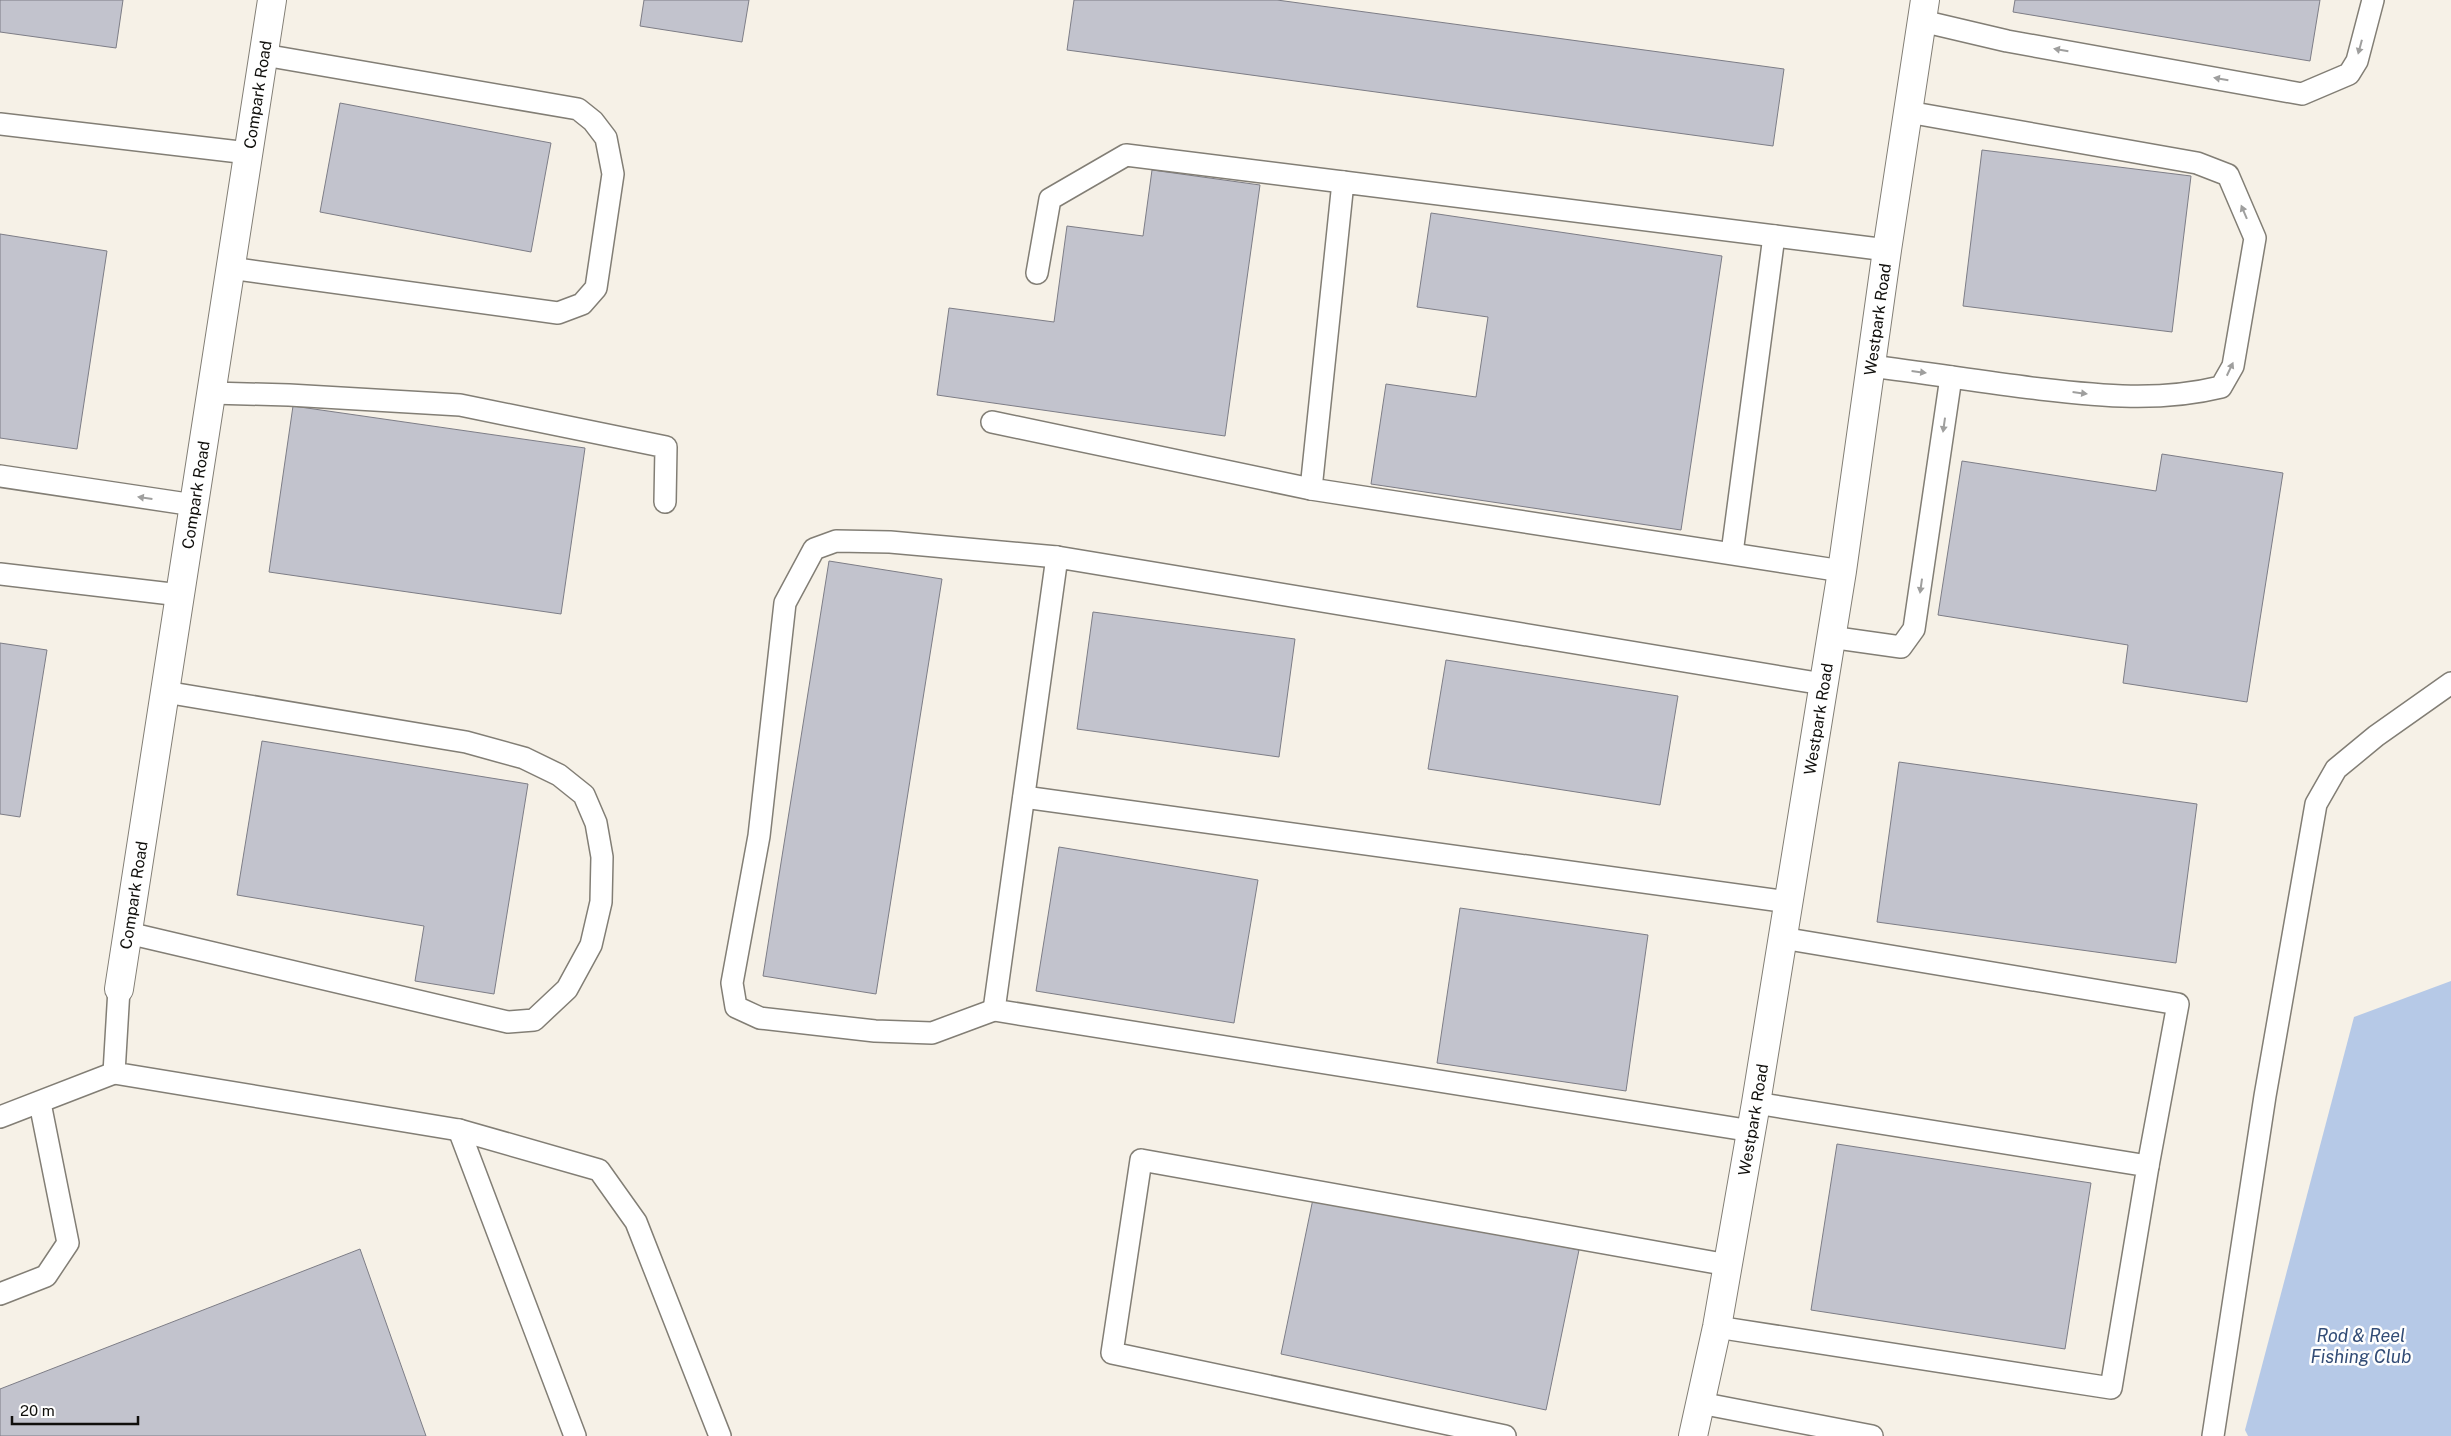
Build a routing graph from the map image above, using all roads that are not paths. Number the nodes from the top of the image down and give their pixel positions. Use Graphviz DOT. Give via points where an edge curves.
graph roads {
  1 [pos="272,0"];
  2 [pos="2373,0"];
  3 [pos="1924,11"];
  4 [pos="264,55"];
  5 [pos="1908,112"];
  6 [pos="0,124"];
  7 [pos="248,153"];
  8 [pos="1343,182"];
  9 [pos="1774,236"];
  10 [pos="1887,250"];
  11 [pos="230,268"];
  12 [pos="1037,273"];
  13 [pos="1870,366"];
  14 [pos="1951,376"];
  15 [pos="210,393"];
  16 [pos="992,422"];
  17 [pos="0,476"];
  18 [pos="1311,489"];
  19 [pos="665,502"];
  20 [pos="194,505"];
  21 [pos="1732,553"];
  22 [pos="1057,557"];
  23 [pos="1842,571"];
  24 [pos="0,574"];
  25 [pos="180,595"];
  26 [pos="1830,637"];
  27 [pos="2451,683"];
  28 [pos="1823,684"];
  29 [pos="165,692"];
  30 [pos="1024,797"];
  31 [pos="1788,902"];
  32 [pos="128,932"];
  33 [pos="1782,938"];
  34 [pos="119,989"];
  35 [pos="994,1010"];
  36 [pos="114,1073"];
  37 [pos="40,1103"];
  38 [pos="1756,1103"];
  39 [pos="0,1116"];
  40 [pos="459,1130"];
  41 [pos="1752,1131"];
  42 [pos="2148,1166"];
  43 [pos="1728,1265"];
  44 [pos="0,1294"];
  45 [pos="1717,1327"];
  46 [pos="1700,1403"];
  47 [pos="575,1436"];
  48 [pos="720,1436"];
  49 [pos="1505,1436"];
  50 [pos="1693,1436"];
  51 [pos="1872,1436"];
  52 [pos="2213,1436"];
  1 -- 4 [label="street, Compark Road"];
  2 -- 3 [label="lane, one-way" via="2357,61 2349,74 2302,94 2007,41"];
  3 -- 5 [label="street, Westpark Road"];
  4 -- 7 [label="street, Compark Road"];
  4 -- 11 [label="lane" via="578,109 594,121 606,138 613,174 596,288 582,304 558,313"];
  5 -- 10 [label="street, Westpark Road"];
  14 -- 5 [label="lane, one-way" via="2106,396 2165,397 2221,387 2233,366 2255,238 2228,175 2197,163"];
  6 -- 7 [label="lane"];
  7 -- 11 [label="street, Compark Road"];
  8 -- 9 [label="lane"];
  8 -- 12 [label="lane" via="1126,155 1050,199"];
  8 -- 18 [label="lane"];
  9 -- 10 [label="lane"];
  9 -- 21 [label="lane"];
  10 -- 13 [label="street, Westpark Road"];
  11 -- 15 [label="street, Compark Road"];
  13 -- 14 [label="lane, one-way"];
  13 -- 23 [label="street, Westpark Road"];
  14 -- 26 [label="lane, one-way" via="1914,629 1901,646"];
  15 -- 19 [label="lane" via="460,405 666,446"];
  15 -- 20 [label="street, Compark Road"];
  16 -- 18 [label="lane"];
  20 -- 17 [label="lane, one-way"];
  18 -- 21 [label="lane"];
  20 -- 25 [label="street, Compark Road"];
  21 -- 23 [label="lane"];
  22 -- 28 [label="lane"];
  22 -- 30 [label="lane"];
  22 -- 35 [label="lane" via="890,542 836,541 814,548 785,603 760,836 732,982 736,1007 760,1018 866,1030 932,1033"];
  23 -- 26 [label="street, Westpark Road"];
  24 -- 25 [label="lane"];
  25 -- 29 [label="street, Compark Road"];
  26 -- 28 [label="street, Westpark Road"];
  27 -- 52 [label="lane" via="2336,769 2316,804 2265,1096"];
  28 -- 31 [label="street, Westpark Road"];
  29 -- 32 [label="street, Compark Road"];
  29 -- 32 [label="lane" via="466,742 524,758 559,775 584,795 596,823 602,857 601,902 591,945 567,989 534,1020 508,1022"];
  30 -- 31 [label="lane"];
  30 -- 35 [label="lane"];
  31 -- 33 [label="street, Westpark Road"];
  32 -- 34 [label="street, Compark Road"];
  33 -- 38 [label="street, Westpark Road"];
  33 -- 42 [label="lane" via="2178,1004"];
  34 -- 36 [label="lane"];
  35 -- 41 [label="lane"];
  36 -- 37 [label="lane"];
  36 -- 40 [label="lane"];
  37 -- 39 [label="lane"];
  37 -- 44 [label="lane" via="68,1243 46,1276"];
  38 -- 41 [label="street, Westpark Road"];
  38 -- 42 [label="lane"];
  40 -- 47 [label="lane"];
  40 -- 48 [label="lane" via="599,1170 636,1222"];
  41 -- 43 [label="street, Westpark Road"];
  42 -- 45 [label="lane" via="2111,1388"];
  43 -- 45 [label="street, Westpark Road"];
  43 -- 49 [label="lane" via="1141,1160 1112,1353"];
  45 -- 46 [label="street, Westpark Road"];
  46 -- 50 [label="street, Westpark Road"];
  46 -- 51 [label="lane"];
}
